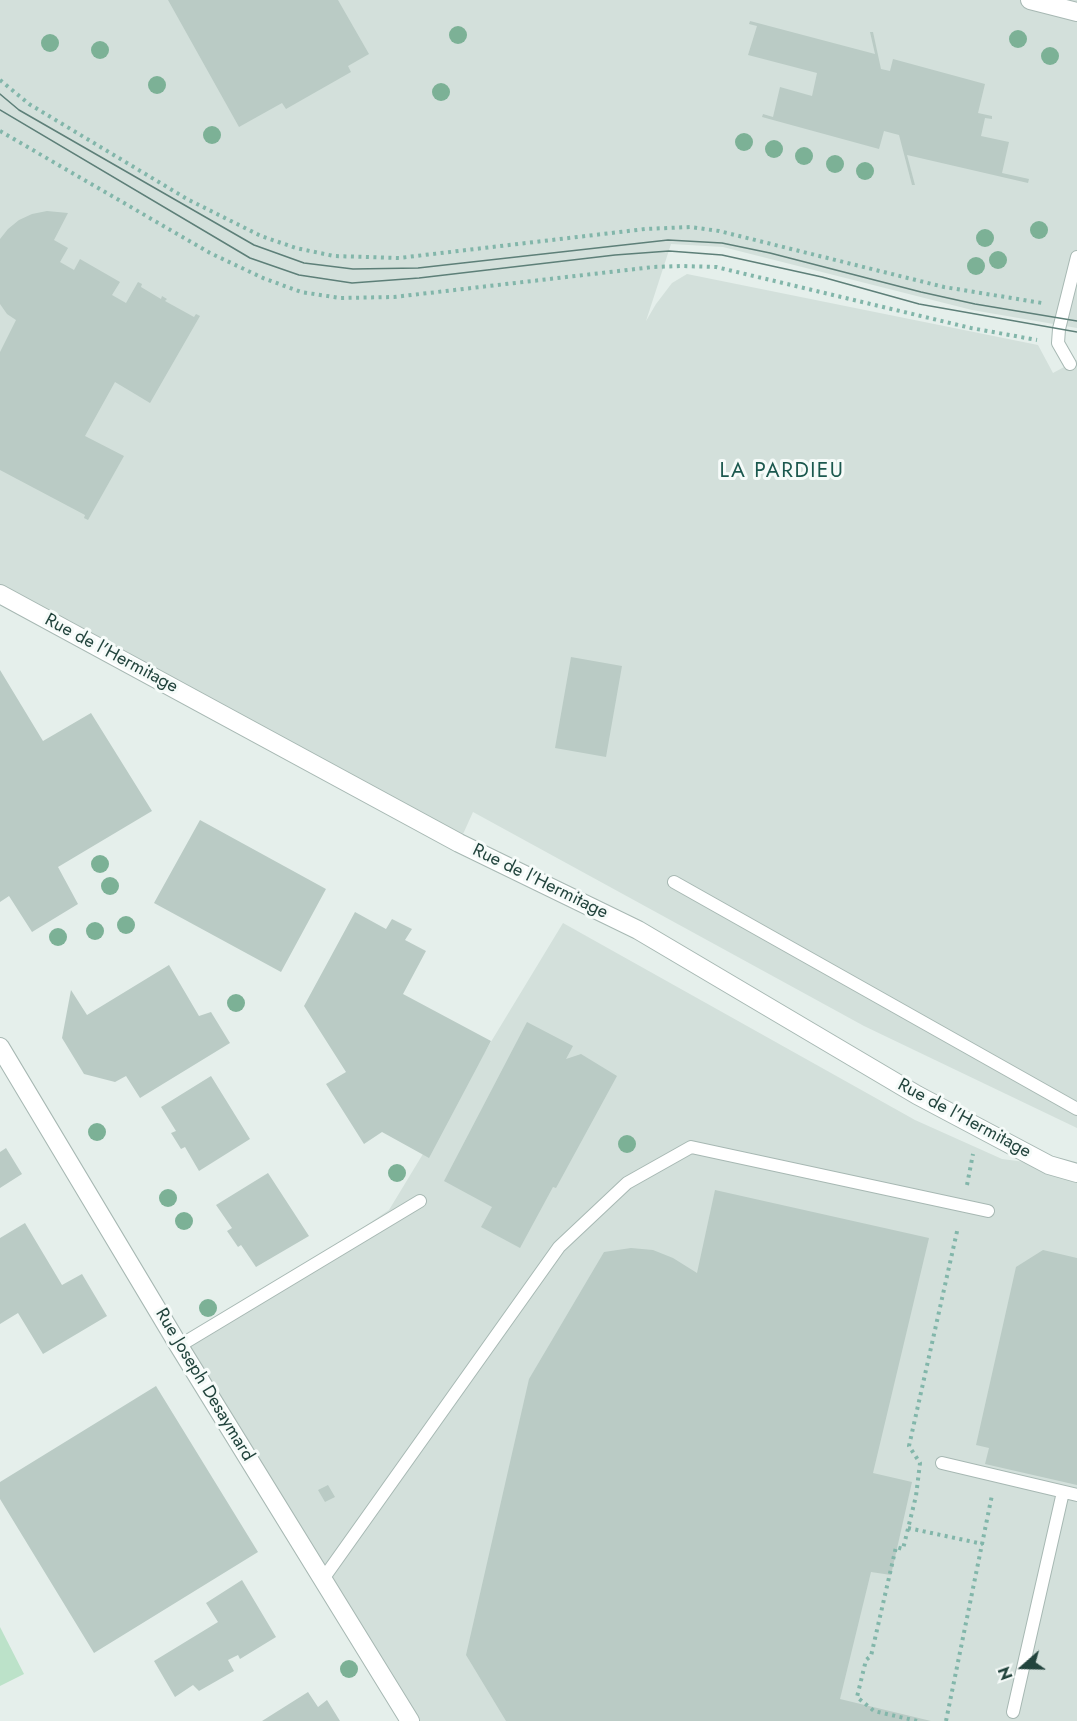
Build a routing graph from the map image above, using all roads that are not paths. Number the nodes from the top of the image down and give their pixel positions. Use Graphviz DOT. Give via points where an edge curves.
graph roads {
  1 [pos="1030,0"];
  2 [pos="1077,12"];
  3 [pos="1077,258"];
  4 [pos="1070,364"];
  5 [pos="0,594"];
  6 [pos="674,882"];
  7 [pos="0,1047"];
  8 [pos="1077,1109"];
  9 [pos="1077,1173"];
  10 [pos="420,1201"];
  11 [pos="988,1211"];
  12 [pos="179,1346"];
  13 [pos="942,1463"];
  14 [pos="1063,1491"];
  15 [pos="1077,1495"];
  16 [pos="323,1579"];
  17 [pos="1012,1712"];
  18 [pos="410,1721"];
  1 -- 2 [label="street"];
  3 -- 4 [label="lane" via="1058,343"];
  5 -- 9 [label="street, Rue de l'Hermitage" via="459,843 638,930 917,1095 1049,1165"];
  6 -- 8 [label="lane"];
  7 -- 12 [label="street, Rue Joseph Desaymard"];
  10 -- 12 [label="lane"];
  11 -- 16 [label="lane" via="692,1148 627,1183 559,1247"];
  12 -- 16 [label="street, Rue Joseph Desaymard"];
  13 -- 14 [label="lane"];
  14 -- 15 [label="lane"];
  14 -- 17 [label="lane"];
  16 -- 18 [label="street, Rue Joseph Desaymard"];
}
